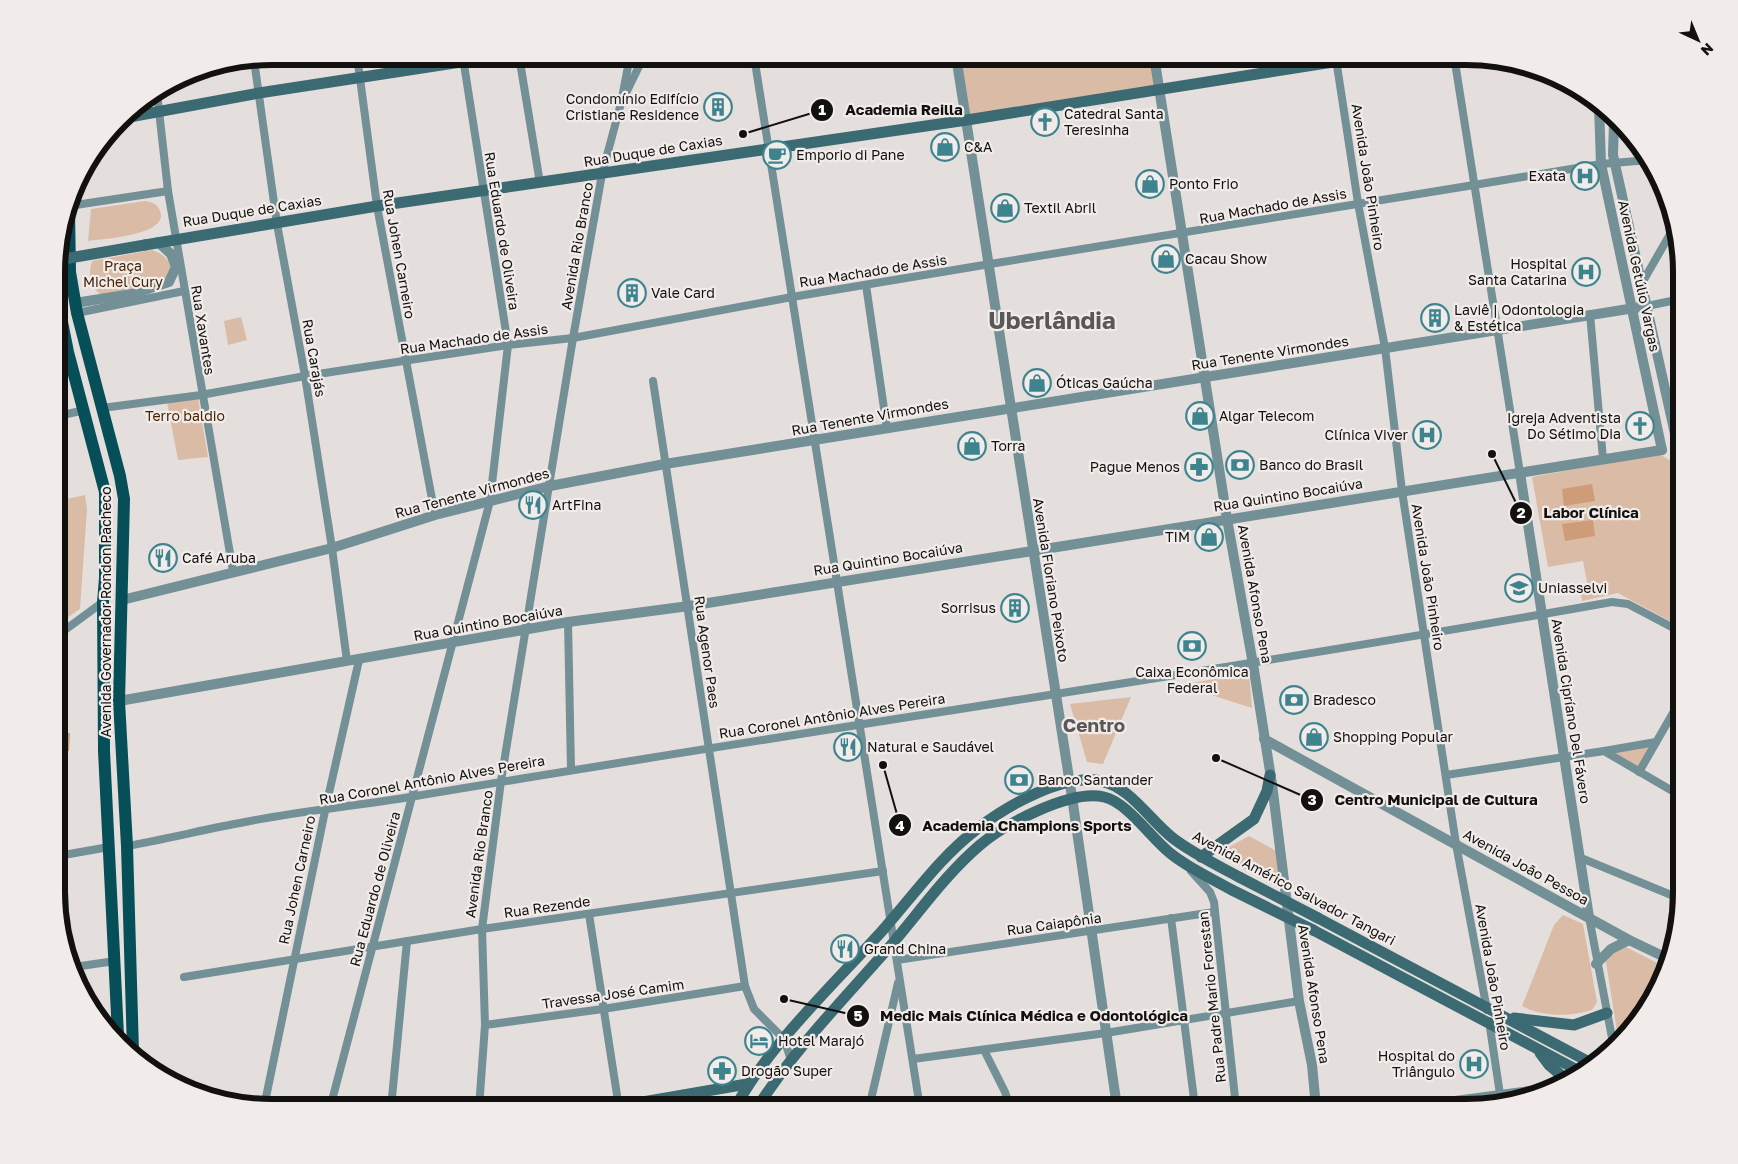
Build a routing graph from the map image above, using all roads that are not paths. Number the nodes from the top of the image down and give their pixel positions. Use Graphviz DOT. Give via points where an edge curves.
graph roads {
  1 [pos="255,65"];
  2 [pos="358,65"];
  3 [pos="431,65"];
  4 [pos="465,65"];
  5 [pos="520,65"];
  6 [pos="628,65"];
  7 [pos="640,65"];
  8 [pos="755,65"];
  9 [pos="958,65"];
  10 [pos="1156,65"];
  11 [pos="1300,65"];
  12 [pos="1337,65"];
  13 [pos="1455,65"];
  14 [pos="360,78"];
  15 [pos="1160,88"];
  16 [pos="259,93"];
  17 [pos="156,101"];
  18 [pos="621,103"];
  19 [pos="155,112"];
  20 [pos="1598,113"];
  21 [pos="135,116"];
  22 [pos="967,120"];
  23 [pos="1614,128"];
  24 [pos="769,148"];
  25 [pos="1640,161"];
  26 [pos="1615,163"];
  27 [pos="1601,164"];
  28 [pos="602,174"];
  29 [pos="540,183"];
  30 [pos="1474,184"];
  31 [pos="168,191"];
  32 [pos="483,191"];
  33 [pos="1358,203"];
  34 [pos="378,206"];
  35 [pos="75,207"];
  36 [pos="277,224"];
  37 [pos="69,230"];
  38 [pos="1183,234"];
  39 [pos="1670,235"];
  40 [pos="176,239"];
  41 [pos="158,242"];
  42 [pos="65,259"];
  43 [pos="990,264"];
  44 [pos="1642,283"];
  45 [pos="866,285"];
  46 [pos="184,292"];
  47 [pos="792,297"];
  48 [pos="1673,301"];
  49 [pos="1647,306"];
  50 [pos="76,308"];
  51 [pos="1633,308"];
  52 [pos="1590,314"];
  53 [pos="1498,329"];
  54 [pos="65,337"];
  55 [pos="572,338"];
  56 [pos="508,345"];
  57 [pos="1385,348"];
  58 [pos="405,361"];
  59 [pos="1660,366"];
  60 [pos="1646,369"];
  61 [pos="305,376"];
  62 [pos="1204,378"];
  63 [pos="653,381"];
  64 [pos="201,395"];
  65 [pos="102,408"];
  66 [pos="1010,408"];
  67 [pos="85,410"];
  68 [pos="65,414"];
  69 [pos="1673,417"];
  70 [pos="887,429"];
  71 [pos="815,441"];
  72 [pos="1662,450"];
  73 [pos="1673,456"];
  74 [pos="1604,459"];
  75 [pos="665,464"];
  76 [pos="1520,473"];
  77 [pos="550,486"];
  78 [pos="1402,491"];
  79 [pos="490,502"];
  80 [pos="434,515"];
  81 [pos="1227,520"];
  82 [pos="332,548"];
  83 [pos="1033,551"];
  84 [pos="233,571"];
  85 [pos="837,581"];
  86 [pos="122,600"];
  87 [pos="103,602"];
  88 [pos="689,606"];
  89 [pos="1542,615"];
  90 [pos="568,622"];
  91 [pos="1673,628"];
  92 [pos="65,629"];
  93 [pos="527,630"];
  94 [pos="1424,634"];
  95 [pos="454,644"];
  96 [pos="359,660"];
  97 [pos="347,661"];
  98 [pos="1253,664"];
  99 [pos="1055,692"];
  100 [pos="120,701"];
  101 [pos="1673,713"];
  102 [pos="860,725"];
  103 [pos="1264,739"];
  104 [pos="1656,742"];
  105 [pos="708,748"];
  106 [pos="1604,751"];
  107 [pos="1564,758"];
  108 [pos="571,769"];
  109 [pos="1639,772"];
  110 [pos="1270,775"];
  111 [pos="1446,775"];
  112 [pos="501,781"];
  113 [pos="1070,781"];
  114 [pos="1673,791"];
  115 [pos="414,796"];
  116 [pos="1072,798"];
  117 [pos="324,811"];
  118 [pos="1456,844"];
  119 [pos="127,846"];
  120 [pos="109,847"];
  121 [pos="65,855"];
  122 [pos="1202,857"];
  123 [pos="1581,858"];
  124 [pos="1184,864"];
  125 [pos="883,871"];
  126 [pos="730,893"];
  127 [pos="1673,896"];
  128 [pos="1214,912"];
  129 [pos="589,914"];
  130 [pos="1589,917"];
  131 [pos="1171,918"];
  132 [pos="891,921"];
  133 [pos="482,928"];
  134 [pos="1091,932"];
  135 [pos="1629,940"];
  136 [pos="407,941"];
  137 [pos="894,942"];
  138 [pos="372,946"];
  139 [pos="1663,956"];
  140 [pos="294,959"];
  141 [pos="897,960"];
  142 [pos="115,961"];
  143 [pos="1596,964"];
  144 [pos="79,966"];
  145 [pos="184,977"];
  146 [pos="899,978"];
  147 [pos="745,986"];
  148 [pos="1299,1000"];
  149 [pos="1487,1007"];
  150 [pos="603,1009"];
  151 [pos="1607,1013"];
  152 [pos="1227,1015"];
  153 [pos="1505,1016"];
  154 [pos="1185,1021"];
  155 [pos="1489,1022"];
  156 [pos="485,1025"];
  157 [pos="118,1031"];
  158 [pos="1106,1033"];
  159 [pos="1612,1038"];
  160 [pos="784,1039"];
  161 [pos="133,1046"];
  162 [pos="1537,1049"];
  163 [pos="984,1050"];
  164 [pos="791,1060"];
  165 [pos="913,1060"];
  166 [pos="1586,1060"];
  167 [pos="1574,1068"];
  168 [pos="1562,1076"];
  169 [pos="747,1084"];
  170 [pos="1500,1097"];
  171 [pos="266,1099"];
  172 [pos="332,1099"];
  173 [pos="392,1099"];
  174 [pos="480,1099"];
  175 [pos="614,1099"];
  176 [pos="661,1099"];
  177 [pos="740,1099"];
  178 [pos="763,1099"];
  179 [pos="871,1099"];
  180 [pos="919,1099"];
  181 [pos="1007,1099"];
  182 [pos="1116,1099"];
  183 [pos="1194,1099"];
  184 [pos="1235,1099"];
  185 [pos="1315,1099"];
  1 -- 16 [label="street, Rua Carajás"];
  2 -- 14 [label="street, Rua Johen Carneiro"];
  3 -- 14 [label="main road"];
  4 -- 32 [label="street, Rua Eduardo de Oliveira"];
  5 -- 29 [label="street"];
  6 -- 18 [label="street"];
  7 -- 18 [label="street"];
  8 -- 24 [label="street"];
  9 -- 22 [label="street, Avenida Floriano Peixoto"];
  10 -- 15 [label="street, Avenida Afonso Pena"];
  11 -- 15 [label="main road, Rua Duque de Caxias"];
  12 -- 33 [label="street, Avenida João Pinheiro"];
  13 -- 30 [label="street, Avenida Cipríano Del Fávero"];
  14 -- 16 [label="main road"];
  14 -- 34 [label="street, Rua Johen Carneiro"];
  15 -- 22 [label="main road, Rua Duque de Caxias"];
  15 -- 38 [label="street, Avenida Afonso Pena"];
  16 -- 19 [label="main road"];
  16 -- 36 [label="street, Rua Carajás"];
  17 -- 19 [label="street, Rua Xavantes"];
  18 -- 28 [label="street, Avenida Rio Branco"];
  19 -- 21 [label="main road"];
  19 -- 31 [label="street, Rua Xavantes"];
  20 -- 27 [label="street, Avenida Getúlio Vargas"];
  22 -- 24 [label="main road, Rua Duque de Caxias"];
  22 -- 43 [label="street, Avenida Floriano Peixoto"];
  23 -- 26 [label="street, Avenida Getúlio Vargas"];
  24 -- 28 [label="main road, Rua Duque de Caxias"];
  24 -- 47 [label="street"];
  25 -- 26 [label="street, Rua Machado de Assis"];
  26 -- 27 [label="street, Rua Machado de Assis"];
  26 -- 44 [label="street, Avenida Getúlio Vargas"];
  27 -- 30 [label="street, Rua Machado de Assis"];
  27 -- 51 [label="street, Avenida Getúlio Vargas"];
  28 -- 29 [label="main road, Rua Duque de Caxias"];
  28 -- 55 [label="street, Avenida Rio Branco"];
  29 -- 32 [label="main road, Rua Duque de Caxias"];
  30 -- 33 [label="street, Rua Machado de Assis"];
  30 -- 53 [label="street, Avenida Cipríano Del Fávero"];
  31 -- 35 [label="street"];
  31 -- 40 [label="street, Rua Xavantes"];
  32 -- 34 [label="main road, Rua Duque de Caxias"];
  32 -- 56 [label="street, Rua Eduardo de Oliveira"];
  33 -- 38 [label="street, Rua Machado de Assis"];
  33 -- 57 [label="street, Avenida João Pinheiro"];
  34 -- 36 [label="main road, Rua Duque de Caxias"];
  34 -- 58 [label="street, Rua Johen Carneiro"];
  36 -- 40 [label="main road, Rua Duque de Caxias"];
  36 -- 61 [label="street, Rua Carajás"];
  37 -- 50 [label="main road, Avenida Governador Rondon Pacheco" via="70,272"];
  38 -- 43 [label="street, Rua Machado de Assis"];
  38 -- 62 [label="street, Avenida Afonso Pena"];
  39 -- 44 [label="street"];
  40 -- 41 [label="main road, Rua Duque de Caxias"];
  40 -- 46 [label="street, Rua Xavantes"];
  41 -- 42 [label="main road, Rua Duque de Caxias, bridge"];
  41 -- 50 [label="street" via="171,254 176,267 169,282"];
  43 -- 45 [label="street, Rua Machado de Assis"];
  43 -- 66 [label="street, Avenida Floriano Peixoto"];
  44 -- 49 [label="street, Avenida Getúlio Vargas"];
  45 -- 47 [label="street, Rua Machado de Assis"];
  45 -- 70 [label="street"];
  46 -- 50 [label="street"];
  46 -- 64 [label="street, Rua Xavantes"];
  47 -- 55 [label="street, Rua Machado de Assis"];
  47 -- 71 [label="street"];
  48 -- 49 [label="street"];
  49 -- 51 [label="street, Rua Tenente Virmondes"];
  49 -- 59 [label="street, Avenida Getúlio Vargas"];
  50 -- 65 [label="main road, Avenida Governador Rondon Pacheco"];
  51 -- 52 [label="street, Rua Tenente Virmondes"];
  51 -- 60 [label="street, Avenida Getúlio Vargas"];
  52 -- 53 [label="street, Rua Tenente Virmondes"];
  52 -- 74 [label="street"];
  53 -- 57 [label="street, Rua Tenente Virmondes"];
  53 -- 76 [label="street, Avenida Cipríano Del Fávero"];
  54 -- 67 [label="main road, Avenida Governador Rondon Pacheco"];
  55 -- 56 [label="street, Rua Machado de Assis"];
  55 -- 77 [label="street, Avenida Rio Branco"];
  56 -- 58 [label="street, Rua Machado de Assis"];
  56 -- 79 [label="street, Rua Eduardo de Oliveira"];
  57 -- 62 [label="street, Rua Tenente Virmondes"];
  57 -- 78 [label="street, Avenida João Pinheiro"];
  58 -- 61 [label="street, Rua Machado de Assis"];
  58 -- 80 [label="street, Rua Johen Carneiro"];
  59 -- 60 [label="street"];
  59 -- 69 [label="street, Avenida Getúlio Vargas"];
  60 -- 72 [label="street, Avenida Getúlio Vargas"];
  61 -- 64 [label="street, Rua Machado de Assis"];
  61 -- 82 [label="street, Rua Carajás"];
  62 -- 66 [label="street, Rua Tenente Virmondes"];
  62 -- 81 [label="street, Avenida Afonso Pena"];
  63 -- 75 [label="street, Rua Agenor Paes"];
  64 -- 65 [label="street, Rua Machado de Assis"];
  64 -- 84 [label="street, Rua Xavantes"];
  65 -- 86 [label="main road, Avenida Governador Rondon Pacheco" via="123,492"];
  66 -- 70 [label="street, Rua Tenente Virmondes"];
  66 -- 83 [label="street, Avenida Floriano Peixoto"];
  67 -- 68 [label="street"];
  67 -- 87 [label="main road, Avenida Governador Rondon Pacheco" via="105,492"];
  70 -- 71 [label="street, Rua Tenente Virmondes"];
  71 -- 75 [label="street, Rua Tenente Virmondes"];
  71 -- 85 [label="street"];
  72 -- 73 [label="street"];
  72 -- 74 [label="street, Rua Quintino Bocaiúva"];
  74 -- 76 [label="street, Rua Quintino Bocaiúva"];
  75 -- 77 [label="street, Rua Tenente Virmondes"];
  75 -- 88 [label="street, Rua Agenor Paes"];
  76 -- 78 [label="street, Rua Quintino Bocaiúva"];
  76 -- 89 [label="street, Avenida Cipríano Del Fávero"];
  77 -- 79 [label="street, Rua Tenente Virmondes"];
  77 -- 93 [label="street, Avenida Rio Branco"];
  78 -- 81 [label="street, Rua Quintino Bocaiúva"];
  78 -- 94 [label="street, Avenida João Pinheiro"];
  79 -- 80 [label="street, Rua Tenente Virmondes"];
  79 -- 95 [label="street, Rua Eduardo de Oliveira"];
  80 -- 82 [label="street, Rua Tenente Virmondes"];
  81 -- 83 [label="street, Rua Quintino Bocaiúva"];
  81 -- 98 [label="street, Avenida Afonso Pena"];
  82 -- 84 [label="street, Rua Tenente Virmondes"];
  82 -- 97 [label="street, Rua Carajás"];
  83 -- 85 [label="street, Rua Quintino Bocaiúva"];
  83 -- 99 [label="street, Avenida Floriano Peixoto"];
  84 -- 86 [label="street, Rua Tenente Virmondes"];
  85 -- 88 [label="street, Rua Quintino Bocaiúva"];
  85 -- 102 [label="street"];
  86 -- 100 [label="main road, Avenida Governador Rondon Pacheco"];
  87 -- 92 [label="street"];
  87 -- 120 [label="main road, Avenida Governador Rondon Pacheco" via="104,751"];
  88 -- 90 [label="street, Rua Quintino Bocaiúva"];
  88 -- 105 [label="street, Rua Agenor Paes"];
  89 -- 91 [label="street, Rua Coronel Antônio Alves Pereira" via="1618,602"];
  89 -- 94 [label="street, Rua Coronel Antônio Alves Pereira"];
  89 -- 107 [label="street, Avenida Cipríano Del Fávero"];
  90 -- 93 [label="street, Rua Quintino Bocaiúva"];
  90 -- 108 [label="street"];
  93 -- 95 [label="street, Rua Quintino Bocaiúva"];
  93 -- 112 [label="street, Avenida Rio Branco"];
  94 -- 98 [label="street, Rua Coronel Antônio Alves Pereira"];
  94 -- 111 [label="street, Avenida João Pinheiro"];
  95 -- 96 [label="street, Rua Quintino Bocaiúva"];
  95 -- 115 [label="street, Rua Eduardo de Oliveira"];
  96 -- 97 [label="street, Rua Quintino Bocaiúva"];
  96 -- 117 [label="street, Rua Johen Carneiro"];
  97 -- 100 [label="street, Rua Quintino Bocaiúva"];
  98 -- 99 [label="street, Rua Coronel Antônio Alves Pereira"];
  98 -- 103 [label="street, Avenida Afonso Pena"];
  99 -- 102 [label="street, Rua Coronel Antônio Alves Pereira"];
  99 -- 113 [label="street, Avenida Floriano Peixoto"];
  100 -- 119 [label="main road, Avenida Governador Rondon Pacheco"];
  101 -- 104 [label="street"];
  102 -- 105 [label="street, Rua Coronel Antônio Alves Pereira"];
  102 -- 125 [label="street"];
  103 -- 110 [label="street, Avenida Afonso Pena"];
  103 -- 118 [label="street, Avenida João Pessoa"];
  104 -- 106 [label="street"];
  104 -- 109 [label="street"];
  105 -- 108 [label="street, Rua Coronel Antônio Alves Pereira"];
  105 -- 126 [label="street, Rua Agenor Paes"];
  106 -- 107 [label="street"];
  106 -- 109 [label="street"];
  107 -- 111 [label="street"];
  107 -- 123 [label="street, Avenida Cipríano Del Fávero"];
  108 -- 112 [label="street, Rua Coronel Antônio Alves Pereira"];
  109 -- 114 [label="street"];
  110 -- 122 [label="main road" via="1254,819"];
  110 -- 148 [label="street, Avenida Afonso Pena"];
  111 -- 118 [label="street, Avenida João Pinheiro"];
  112 -- 115 [label="street, Rua Coronel Antônio Alves Pereira"];
  112 -- 133 [label="street, Avenida Rio Branco"];
  113 -- 116 [label="street, Avenida Floriano Peixoto"];
  113 -- 122 [label="main road, Avenida Américo Salvador Tangari" via="1101,781 1117,787 1157,826"];
  113 -- 132 [label="main road" via="1033,796 976,829 941,862"];
  115 -- 117 [label="street, Rua Coronel Antônio Alves Pereira"];
  115 -- 138 [label="street, Rua Eduardo de Oliveira"];
  116 -- 124 [label="main road, Avenida Américo Salvador Tangari" via="1097,796 1114,800"];
  116 -- 134 [label="street, Avenida Floriano Peixoto"];
  116 -- 137 [label="main road, Avenida Américo Salvador Tangari" via="1006,828 981,844 949,874"];
  117 -- 119 [label="street, Rua Coronel Antônio Alves Pereira" via="248,821"];
  117 -- 140 [label="street, Rua Johen Carneiro"];
  118 -- 130 [label="street, Avenida João Pessoa"];
  118 -- 149 [label="street, Avenida João Pinheiro"];
  119 -- 161 [label="main road, Avenida Governador Rondon Pacheco"];
  120 -- 121 [label="street"];
  120 -- 142 [label="main road, Avenida Governador Rondon Pacheco"];
  122 -- 149 [label="main road, Avenida Américo Salvador Tangari, bridge"];
  123 -- 127 [label="street"];
  123 -- 130 [label="street, Avenida Cipríano Del Fávero"];
  124 -- 128 [label="street, Rua Padre Mario Forestan" via="1212,896"];
  124 -- 155 [label="main road, Avenida Américo Salvador Tangari, bridge"];
  125 -- 126 [label="street, Rua Rezende"];
  125 -- 132 [label="street"];
  126 -- 129 [label="street, Rua Rezende"];
  126 -- 147 [label="street, Rua Agenor Paes"];
  128 -- 131 [label="street, Rua Caiapônia"];
  128 -- 152 [label="street, Rua Padre Mario Forestan"];
  129 -- 133 [label="street, Rua Rezende"];
  129 -- 150 [label="street"];
  130 -- 135 [label="street, Avenida João Pessoa"];
  130 -- 143 [label="street, Avenida Cipríano Del Fávero"];
  131 -- 134 [label="street, Rua Caiapônia"];
  131 -- 154 [label="street"];
  132 -- 137 [label="street"];
  132 -- 160 [label="main road"];
  133 -- 136 [label="street, Rua Rezende"];
  133 -- 156 [label="street, Avenida Rio Branco"];
  134 -- 141 [label="street, Rua Caiapônia"];
  134 -- 158 [label="street, Avenida Floriano Peixoto"];
  135 -- 139 [label="street, Avenida João Pessoa"];
  135 -- 143 [label="street" via="1611,949"];
  136 -- 138 [label="street, Rua Rezende"];
  136 -- 173 [label="street"];
  137 -- 141 [label="street"];
  137 -- 164 [label="main road, Avenida Américo Salvador Tangari"];
  138 -- 140 [label="street, Rua Rezende"];
  138 -- 172 [label="street, Rua Eduardo de Oliveira"];
  140 -- 145 [label="street, Rua Rezende"];
  140 -- 171 [label="street, Rua Johen Carneiro"];
  141 -- 146 [label="street"];
  142 -- 144 [label="street"];
  142 -- 157 [label="main road, Avenida Governador Rondon Pacheco"];
  143 -- 151 [label="street, Avenida Cipríano Del Fávero"];
  146 -- 165 [label="street"];
  146 -- 179 [label="street"];
  147 -- 150 [label="street, Travessa José Camim"];
  147 -- 160 [label="street, Rua Agenor Paes" via="754,1009"];
  148 -- 152 [label="street"];
  148 -- 185 [label="street, Avenida Afonso Pena"];
  149 -- 153 [label="main road, Avenida Américo Salvador Tangari"];
  149 -- 155 [label="street, Avenida João Pinheiro"];
  150 -- 156 [label="street, Travessa José Camim"];
  150 -- 175 [label="street"];
  151 -- 153 [label="main road" via="1574,1025"];
  151 -- 159 [label="street, Avenida Cipríano Del Fávero"];
  152 -- 154 [label="street"];
  152 -- 184 [label="street, Rua Padre Mario Forestan"];
  153 -- 166 [label="main road, Avenida Américo Salvador Tangari"];
  154 -- 158 [label="street"];
  154 -- 183 [label="street"];
  155 -- 162 [label="main road, Avenida Américo Salvador Tangari"];
  155 -- 170 [label="street, Avenida João Pinheiro"];
  156 -- 174 [label="street, Avenida Rio Branco"];
  158 -- 163 [label="street"];
  158 -- 182 [label="street, Avenida Floriano Peixoto"];
  160 -- 164 [label="street, Rua Agenor Paes"];
  160 -- 169 [label="main road"];
  162 -- 167 [label="main road, Avenida Américo Salvador Tangari"];
  162 -- 168 [label="main road"];
  163 -- 165 [label="street"];
  163 -- 181 [label="street"];
  164 -- 178 [label="main road, Avenida Américo Salvador Tangari"];
  165 -- 180 [label="street"];
  169 -- 176 [label="main road"];
  169 -- 177 [label="main road"];
}
